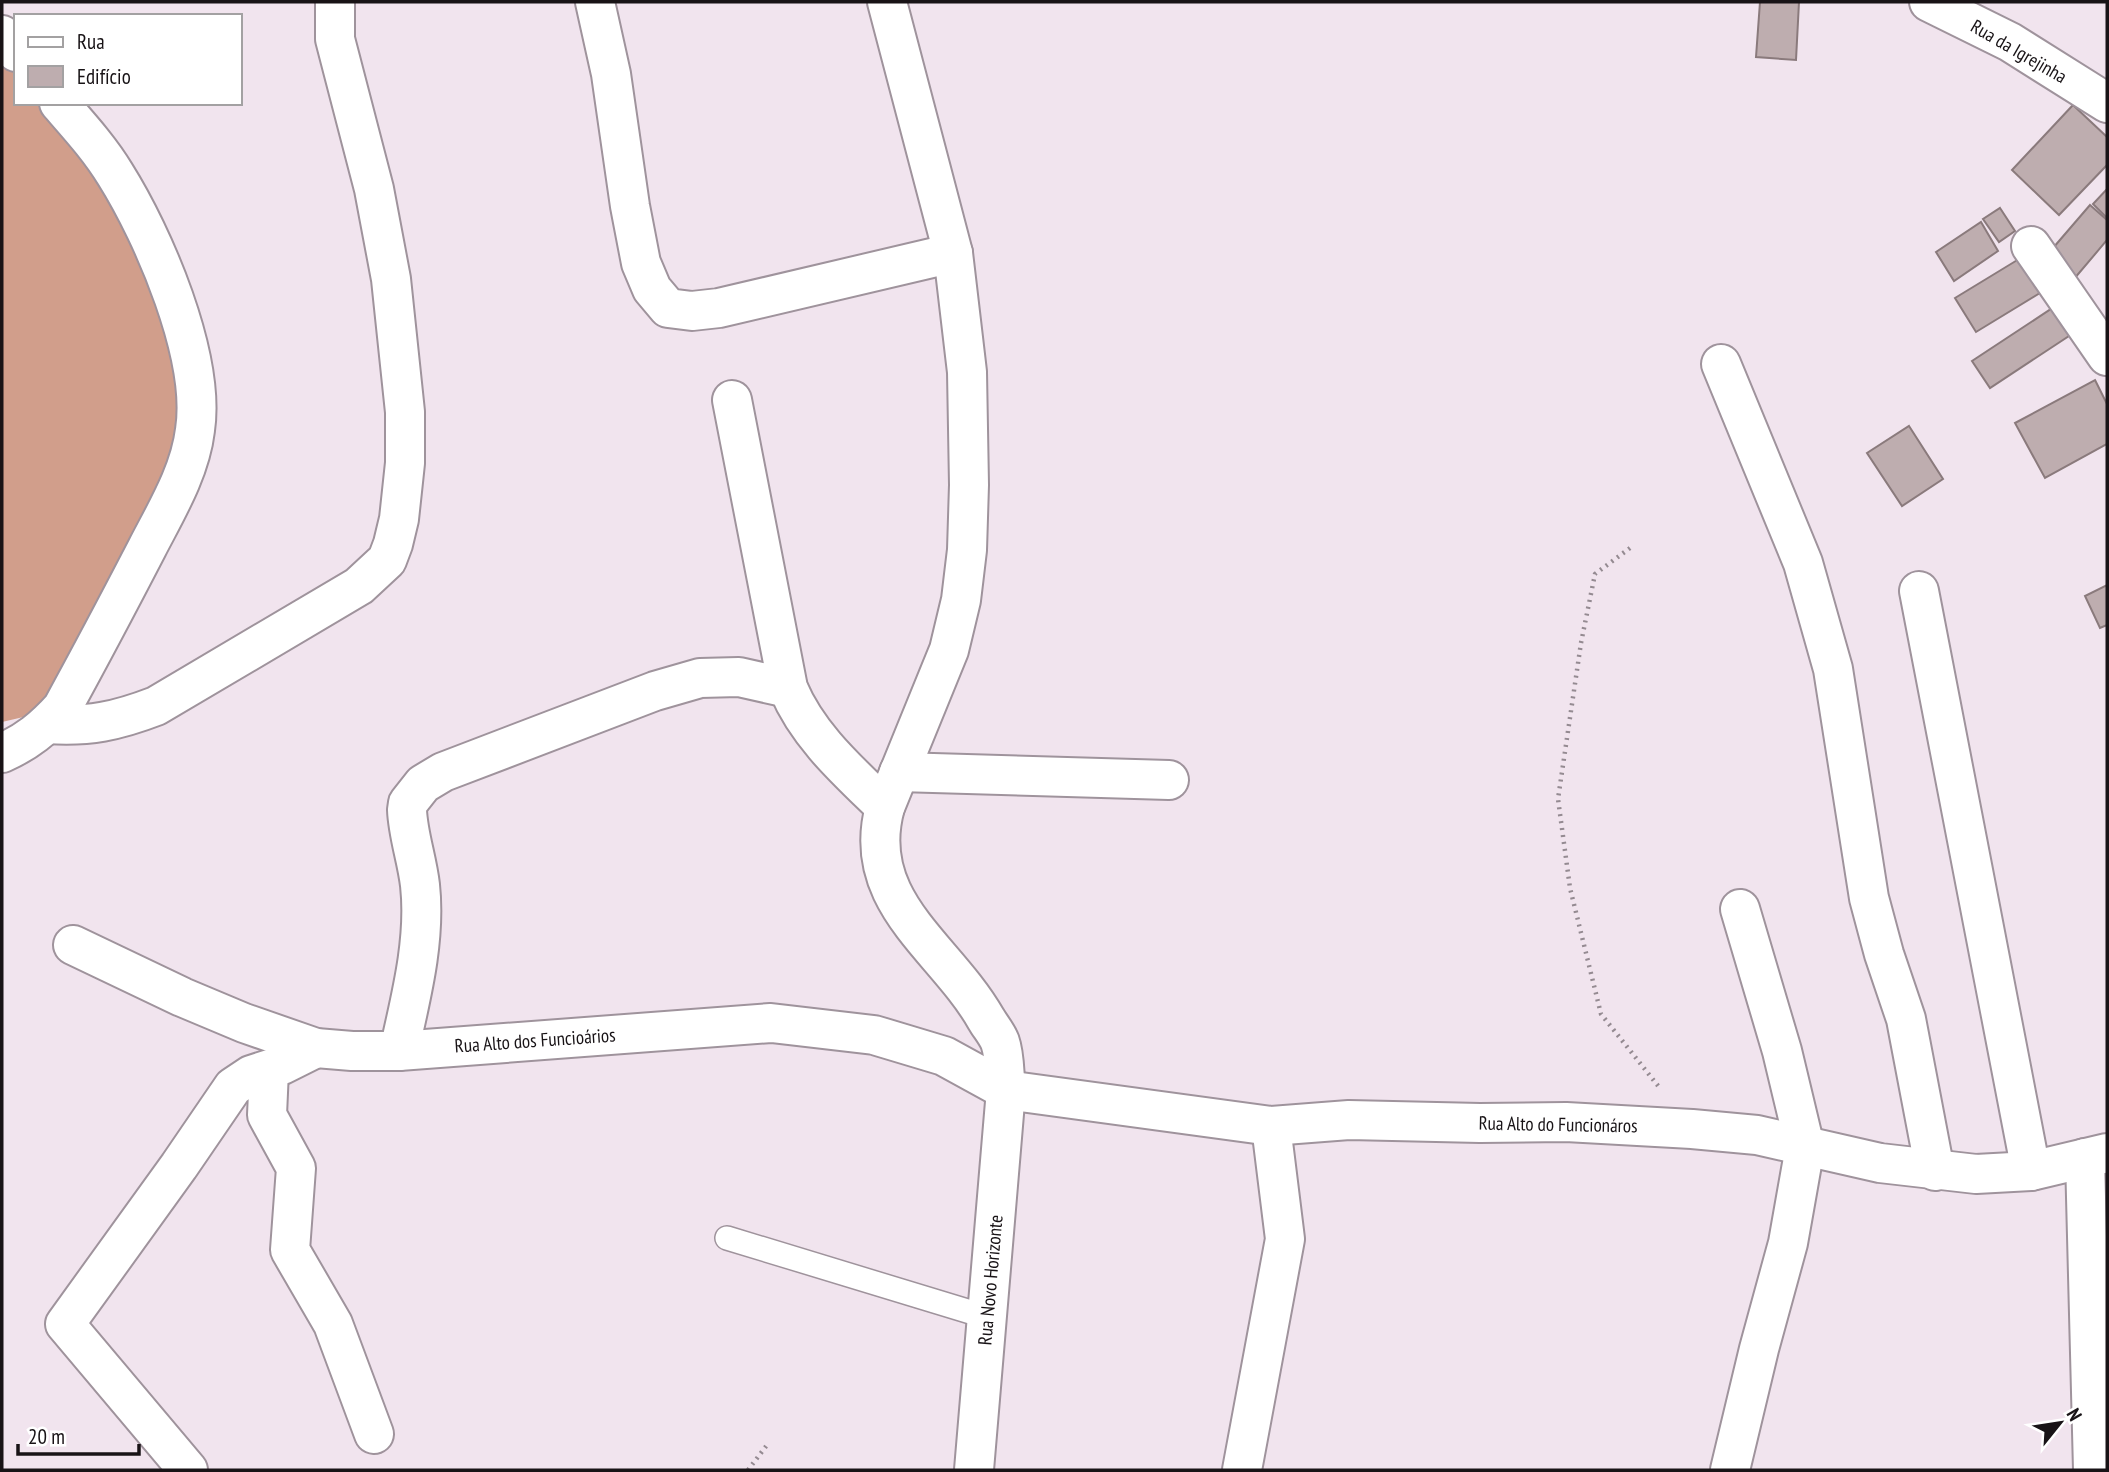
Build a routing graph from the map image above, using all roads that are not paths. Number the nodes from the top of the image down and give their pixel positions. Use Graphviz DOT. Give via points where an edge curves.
graph roads {
  1 [pos="335,2"];
  2 [pos="595,2"];
  3 [pos="887,2"];
  4 [pos="1929,2"];
  5 [pos="2,35"];
  6 [pos="14,50"];
  7 [pos="2107,103"];
  8 [pos="61,105"];
  9 [pos="2031,246"];
  10 [pos="953,253"];
  11 [pos="2107,356"];
  12 [pos="1721,365"];
  13 [pos="732,400"];
  14 [pos="1919,591"];
  15 [pos="788,688"];
  16 [pos="47,724"];
  17 [pos="2,752"];
  18 [pos="899,772"];
  19 [pos="1169,780"];
  20 [pos="885,807"];
  21 [pos="1740,909"];
  22 [pos="72,945"];
  23 [pos="316,1048"];
  24 [pos="399,1051"];
  25 [pos="269,1070"];
  26 [pos="1006,1090"];
  27 [pos="1270,1126"];
  28 [pos="1805,1147"];
  29 [pos="2096,1155"];
  30 [pos="1935,1171"];
  31 [pos="2031,1171"];
  32 [pos="727,1238"];
  33 [pos="987,1317"];
  34 [pos="374,1434"];
  35 [pos="188,1470"];
  36 [pos="974,1470"];
  37 [pos="1242,1470"];
  38 [pos="1730,1470"];
  39 [pos="2093,1470"];
  1 -- 16 [label="street" via="335,39 374,189 399,341 405,463 399,519 387,560 359,586 156,706 119,720"];
  2 -- 10 [label="street" via="641,263 652,289 668,308 719,308"];
  3 -- 10 [label="street, Rua Novo Horizonte"];
  4 -- 7 [label="street, Rua da Igrejinha" via="2010,42"];
  5 -- 6 [label="street"];
  8 -- 16 [label="street" via="114,172 141,217 184,329 197,399 188,462 173,495 62,708"];
  9 -- 11 [label="street"];
  10 -- 18 [label="street, Rua Novo Horizonte" via="967,384 967,550 949,650"];
  12 -- 30 [label="street" via="1803,563 1833,669 1870,898 1906,1019"];
  13 -- 15 [label="street"];
  14 -- 31 [label="street"];
  15 -- 20 [label="street" via="813,732"];
  15 -- 24 [label="street" via="738,677 700,678 514,744 423,784 407,810 420,886 419,940"];
  16 -- 17 [label="street" via="27,741"];
  18 -- 19 [label="street"];
  18 -- 20 [label="street, Rua Novo Horizonte"];
  20 -- 26 [label="street, Rua Novo Horizonte" via="879,829 885,880 901,909 978,1004 1000,1042"];
  21 -- 28 [label="street"];
  22 -- 23 [label="street, Rua Alto dos Funcioários" via="182,997"];
  23 -- 24 [label="street, Rua Alto dos Funcioários"];
  23 -- 25 [label="street"];
  24 -- 26 [label="street, Rua Alto dos Funcioários" via="771,1023 874,1035 944,1056"];
  25 -- 34 [label="street" via="267,1115 296,1168 290,1251 333,1324"];
  25 -- 35 [label="street" via="233,1087 65,1324"];
  26 -- 27 [label="street, Rua Alto do Funcionáros"];
  26 -- 33 [label="street, Rua Novo Horizonte"];
  27 -- 28 [label="street, Rua Alto do Funcionáros" via="1349,1120 1566,1122 1757,1135"];
  27 -- 37 [label="street" via="1286,1239"];
  28 -- 30 [label="street, Rua Alto do Funcionáros"];
  28 -- 38 [label="street" via="1788,1243"];
  29 -- 31 [label="street, Rua Alto do Funcionáros"];
  29 -- 39 [label="street"];
  30 -- 31 [label="street, Rua Alto do Funcionáros"];
  32 -- 33 [label="lane"];
  33 -- 36 [label="street, Rua Novo Horizonte"];
}
